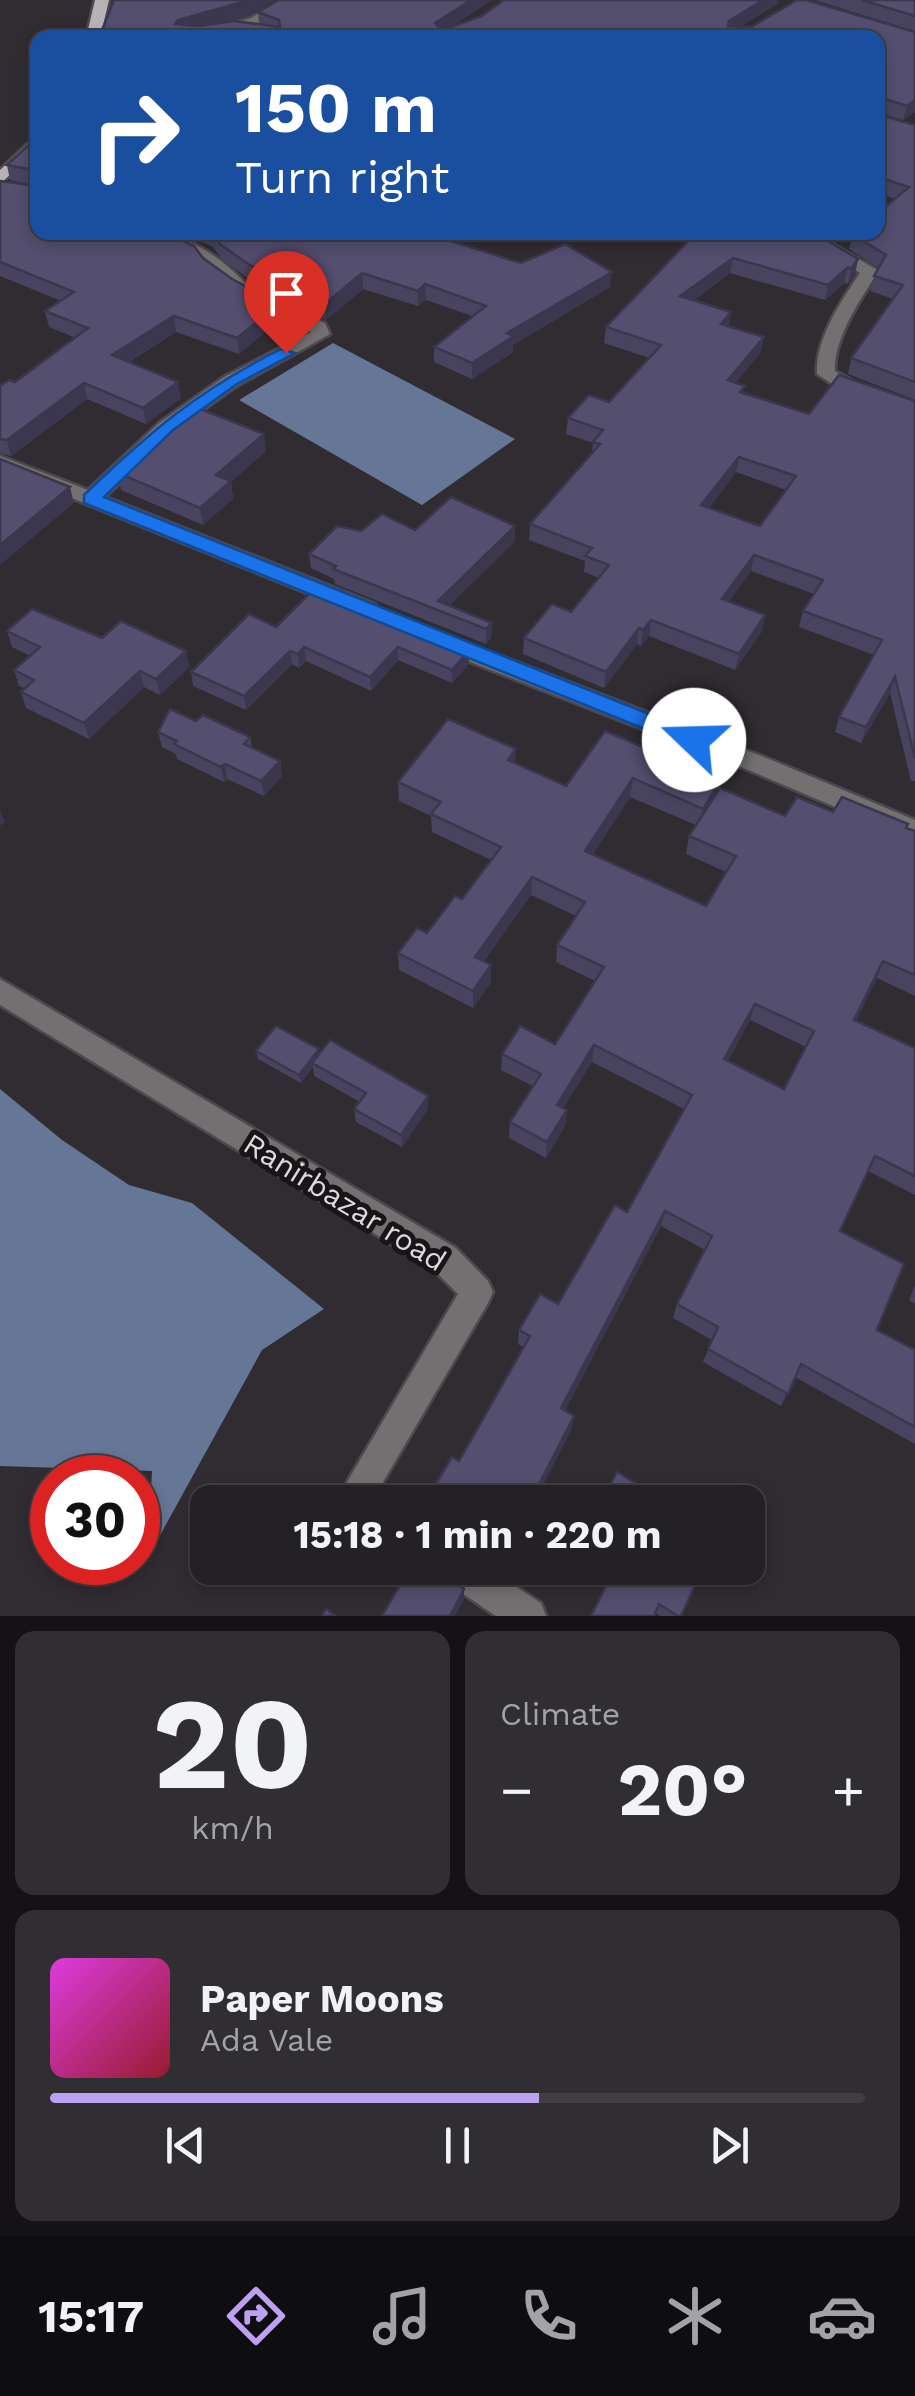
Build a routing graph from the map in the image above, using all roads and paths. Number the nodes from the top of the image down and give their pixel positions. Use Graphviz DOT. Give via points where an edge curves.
graph roads {
  1 [pos="102,0"];
  2 [pos="290,0"];
  3 [pos="238,27"];
  4 [pos="95,30"];
  5 [pos="224,30"];
  6 [pos="247,30"];
  7 [pos="30,150"];
  8 [pos="4,185"];
  9 [pos="169,240"];
  10 [pos="813,240"];
  11 [pos="915,410"];
  12 [pos="0,462"];
  13 [pos="91,499"];
  14 [pos="384,617"];
  15 [pos="418,632"];
  16 [pos="915,831"];
  17 [pos="0,992"];
  18 [pos="366,1485"];
  19 [pos="482,1585"];
  20 [pos="528,1616"];
  1 -- 4 [label="main road"];
  2 -- 3 [label="street"];
  3 -- 5 [label="street"];
  3 -- 6 [label="street"];
  7 -- 8 [label="main road"];
  9 -- 13 [label="street" via="205,254 242,287 321,334 231,381 166,426"];
  10 -- 11 [label="street" via="870,270 840,316 826,374"];
  12 -- 13 [label="street"];
  13 -- 14 [label="street"];
  15 -- 16 [label="street"];
  17 -- 18 [label="street, Ranirbazar road" via="444,1260 476,1292"];
  19 -- 20 [label="street"];
}
